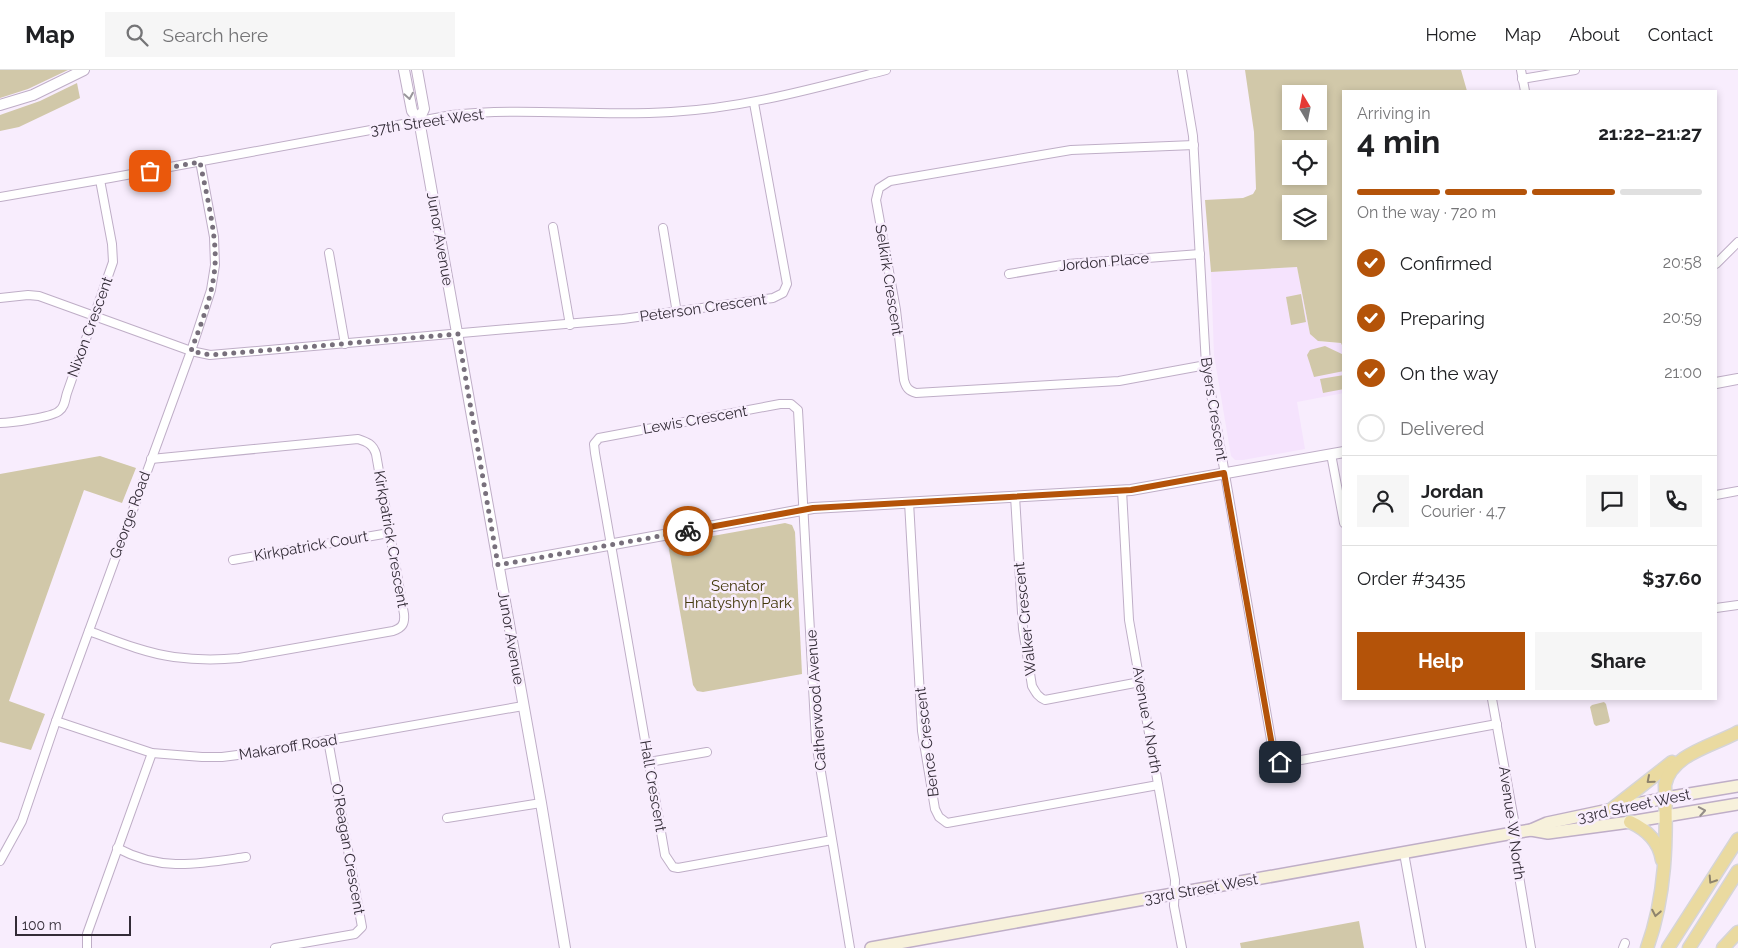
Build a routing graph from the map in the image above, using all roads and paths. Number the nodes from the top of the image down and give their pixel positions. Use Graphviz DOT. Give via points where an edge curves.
graph roads {
  1 [pos="84,70"];
  2 [pos="404,70"];
  3 [pos="417,70"];
  4 [pos="886,70"];
  5 [pos="1182,70"];
  6 [pos="1521,70"];
  7 [pos="1575,70"];
  8 [pos="1522,79"];
  9 [pos="1525,90"];
  10 [pos="754,102"];
  11 [pos="0,105"];
  12 [pos="419,120"];
  13 [pos="1194,145"];
  14 [pos="200,162"];
  15 [pos="100,180"];
  16 [pos="0,197"];
  17 [pos="553,227"];
  18 [pos="663,228"];
  19 [pos="1738,242"];
  20 [pos="329,253"];
  21 [pos="1200,254"];
  22 [pos="1717,263"];
  23 [pos="1009,274"];
  24 [pos="0,298"];
  25 [pos="677,313"];
  26 [pos="94,316"];
  27 [pos="570,324"];
  28 [pos="458,334"];
  29 [pos="345,344"];
  30 [pos="191,351"];
  31 [pos="1206,365"];
  32 [pos="1738,380"];
  33 [pos="1717,383"];
  34 [pos="0,424"];
  35 [pos="1342,452"];
  36 [pos="1331,454"];
  37 [pos="151,459"];
  38 [pos="1224,473"];
  39 [pos="1122,490"];
  40 [pos="1738,491"];
  41 [pos="1717,495"];
  42 [pos="1015,496"];
  43 [pos="909,502"];
  44 [pos="804,510"];
  45 [pos="1342,513"];
  46 [pos="389,532"];
  47 [pos="611,544"];
  48 [pos="233,560"];
  49 [pos="498,565"];
  50 [pos="1738,605"];
  51 [pos="1717,608"];
  52 [pos="89,631"];
  53 [pos="1140,682"];
  54 [pos="1492,700"];
  55 [pos="523,706"];
  56 [pos="56,721"];
  57 [pos="1497,724"];
  58 [pos="1738,732"];
  59 [pos="328,740"];
  60 [pos="707,752"];
  61 [pos="152,753"];
  62 [pos="649,762"];
  63 [pos="1158,785"];
  64 [pos="1738,786"];
  65 [pos="1665,798"];
  66 [pos="540,803"];
  67 [pos="1738,804"];
  68 [pos="1612,810"];
  69 [pos="1667,817"];
  70 [pos="447,818"];
  71 [pos="1630,822"];
  72 [pos="1531,830"];
  73 [pos="1513,833"];
  74 [pos="1738,838"];
  75 [pos="832,840"];
  76 [pos="117,848"];
  77 [pos="1404,853"];
  78 [pos="246,856"];
  79 [pos="0,861"];
  80 [pos="1738,871"];
  81 [pos="1663,878"];
  82 [pos="1175,894"];
  83 [pos="1738,932"];
  84 [pos="87,948"];
  85 [pos="275,948"];
  86 [pos="565,948"];
  87 [pos="850,948"];
  88 [pos="871,948"];
  89 [pos="1182,948"];
  90 [pos="1421,948"];
  91 [pos="1531,948"];
  92 [pos="1647,948"];
  93 [pos="1668,948"];
  94 [pos="1689,948"];
  95 [pos="1722,948"];
  1 -- 11 [label="street" via="33,95"];
  2 -- 12 [label="street, Junor Avenue, one-way" via="412,111"];
  3 -- 12 [label="street, Junor Avenue" via="424,109"];
  4 -- 10 [label="street, 37th Street West"];
  5 -- 13 [label="street, Byers Crescent"];
  6 -- 8 [label="street"];
  7 -- 8 [label="street"];
  8 -- 9 [label="street"];
  10 -- 12 [label="street, 37th Street West" via="672,112 481,113"];
  10 -- 25 [label="street, Peterson Crescent" via="786,290 773,298"];
  12 -- 14 [label="street, 37th Street West"];
  12 -- 28 [label="street, Junor Avenue"];
  13 -- 21 [label="street, Byers Crescent"];
  13 -- 31 [label="street, Selkirk Crescent" via="1044,154 890,181 879,188 876,200 896,310 905,386 912,392 1119,381"];
  14 -- 15 [label="street, 37th Street West"];
  14 -- 30 [label="street, George Road" via="214,237 215,265 212,290"];
  15 -- 16 [label="street, 37th Street West"];
  15 -- 26 [label="street, Nixon Crescent" via="114,254"];
  17 -- 27 [label="street"];
  18 -- 25 [label="street"];
  19 -- 22 [label="street"];
  20 -- 29 [label="street"];
  21 -- 23 [label="street, Jordon Place" via="1068,264"];
  21 -- 31 [label="street, Byers Crescent"];
  24 -- 26 [label="street, Peterson Crescent" via="39,296"];
  25 -- 27 [label="street, Peterson Crescent"];
  26 -- 30 [label="street, Peterson Crescent"];
  26 -- 34 [label="street, Nixon Crescent" via="60,411"];
  27 -- 28 [label="street, Peterson Crescent"];
  28 -- 29 [label="street, Peterson Crescent"];
  28 -- 49 [label="street, Junor Avenue"];
  29 -- 30 [label="street, Peterson Crescent" via="210,355"];
  30 -- 37 [label="street, George Road"];
  31 -- 38 [label="street, Byers Crescent"];
  32 -- 33 [label="street"];
  35 -- 36 [label="street"];
  36 -- 38 [label="street"];
  36 -- 45 [label="street"];
  37 -- 46 [label="street, Kirkpatrick Crescent" via="358,439 374,448 376,454"];
  37 -- 52 [label="street, George Road"];
  38 -- 39 [label="street"];
  38 -- 57 [label="street, Byers Crescent" via="1271,742 1280,762"];
  39 -- 42 [label="street"];
  39 -- 53 [label="street, Avenue Y North" via="1128,611"];
  40 -- 41 [label="street"];
  42 -- 43 [label="street"];
  42 -- 53 [label="street, Walker Crescent" via="1023,629 1036,694 1045,700"];
  43 -- 44 [label="street"];
  43 -- 63 [label="street, Bence Crescent" via="922,731 939,818 947,823"];
  44 -- 47 [label="street"];
  44 -- 47 [label="street, Lewis Crescent" via="800,416 791,404 780,404 599,438 594,444 595,453"];
  44 -- 75 [label="street, Catherwood Avenue" via="816,742"];
  46 -- 48 [label="street, Kirkpatrick Court"];
  46 -- 52 [label="street, Kirkpatrick Crescent" via="404,614 400,629 216,660 173,657"];
  47 -- 49 [label="street"];
  47 -- 62 [label="street, Hall Crescent"];
  49 -- 55 [label="street, Junor Avenue"];
  50 -- 51 [label="street"];
  52 -- 56 [label="street, George Road"];
  53 -- 63 [label="street, Avenue Y North"];
  54 -- 57 [label="street, Avenue W North"];
  55 -- 59 [label="street, Makaroff Road"];
  55 -- 66 [label="street, Junor Avenue"];
  56 -- 61 [label="street, Makaroff Road"];
  56 -- 79 [label="street, George Road" via="22,821"];
  57 -- 73 [label="street, Avenue W North" via="1514,820"];
  58 -- 65 [label="highway" via="1674,767 1666,778"];
  58 -- 68 [label="highway, one-way" via="1679,757"];
  59 -- 61 [label="street, Makaroff Road" via="222,756"];
  59 -- 85 [label="street, O'Reagan Crescent" via="362,927 355,934"];
  60 -- 62 [label="street"];
  61 -- 76 [label="street"];
  62 -- 75 [label="street, Hall Crescent" via="665,855 672,867"];
  63 -- 82 [label="street, Avenue Y North"];
  64 -- 65 [label="main road, 33rd Street West"];
  65 -- 68 [label="main road, 33rd Street West"];
  65 -- 69 [label="highway"];
  66 -- 70 [label="street"];
  66 -- 86 [label="street, Junor Avenue"];
  69 -- 67 [label="main road, 33rd Street West, one-way"];
  68 -- 72 [label="main road, 33rd Street West" via="1547,823"];
  69 -- 71 [label="main road, 33rd Street West"];
  69 -- 81 [label="highway"];
  71 -- 72 [label="main road, 33rd Street West" via="1548,833"];
  71 -- 81 [label="highway" via="1644,830 1657,845 1662,858"];
  72 -- 73 [label="main road, 33rd Street West"];
  73 -- 77 [label="main road, 33rd Street West"];
  73 -- 91 [label="street, Avenue W North"];
  74 -- 93 [label="highway, one-way"];
  75 -- 87 [label="street, Catherwood Avenue"];
  76 -- 78 [label="street" via="141,859 167,864 198,864"];
  76 -- 84 [label="street" via="87,934"];
  77 -- 82 [label="main road, 33rd Street West"];
  77 -- 90 [label="street"];
  80 -- 94 [label="highway"];
  81 -- 92 [label="highway, one-way"];
  82 -- 88 [label="main road, 33rd Street West"];
  82 -- 89 [label="street, Avenue Y North" via="1174,906"];
  83 -- 95 [label="highway"];
}
